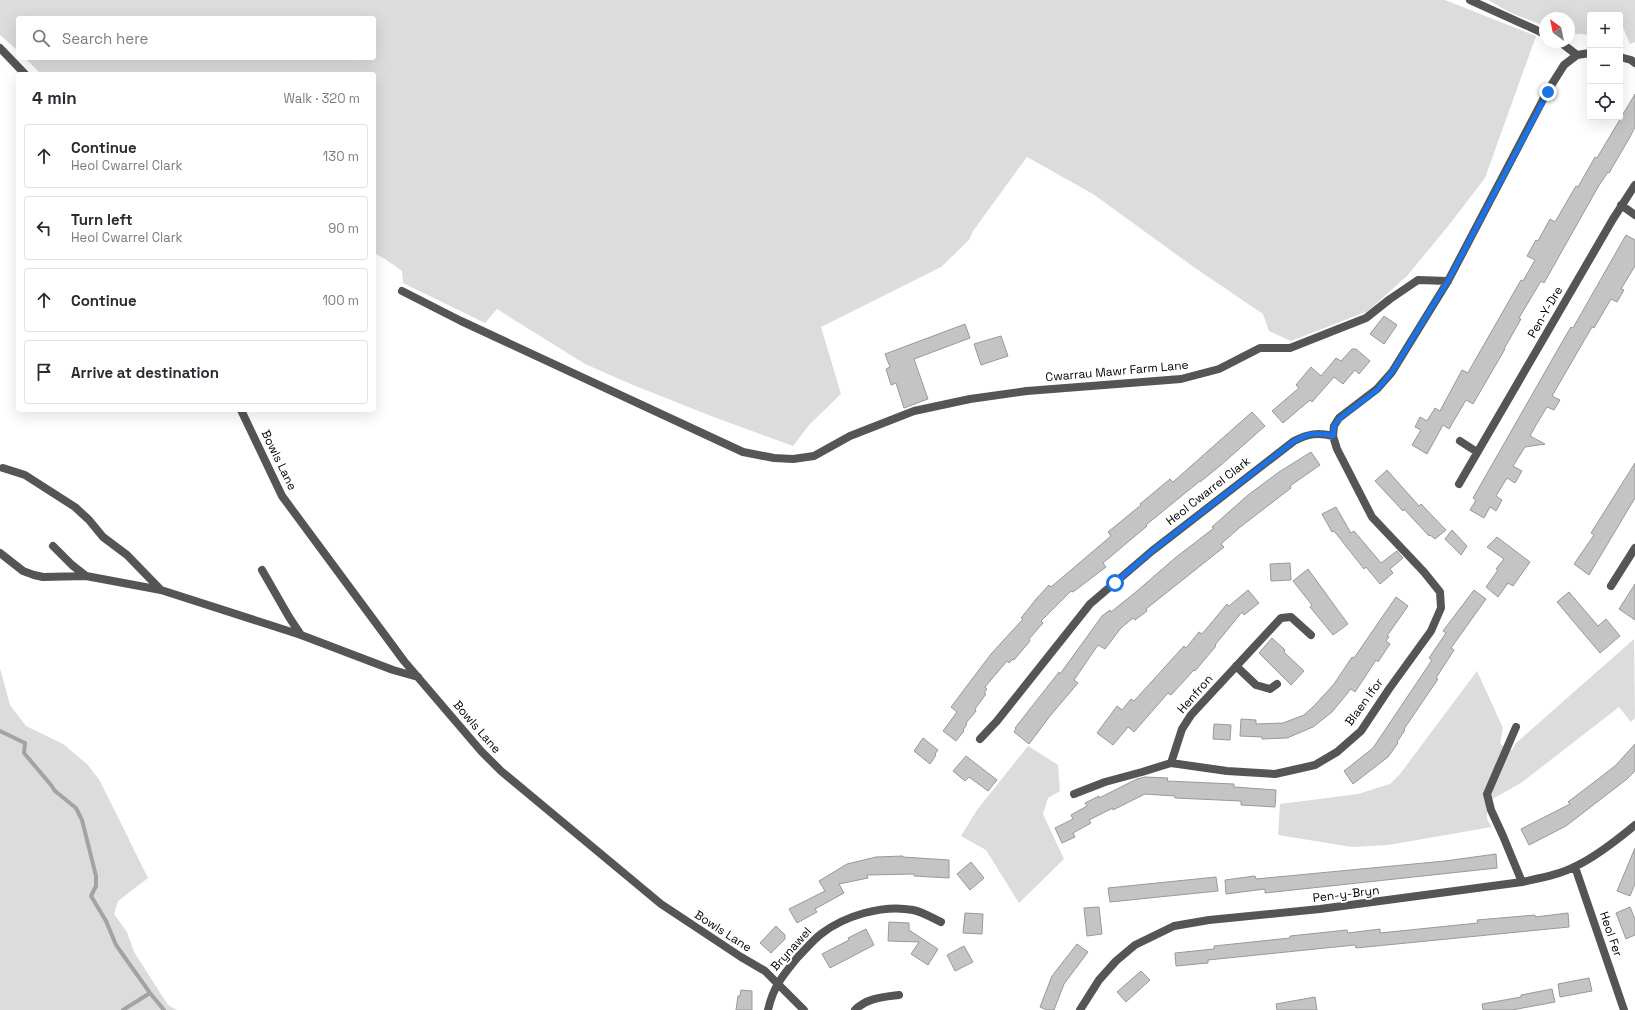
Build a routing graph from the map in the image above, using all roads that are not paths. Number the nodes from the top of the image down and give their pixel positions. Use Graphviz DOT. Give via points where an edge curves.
graph roads {
  1 [pos="1470,0"];
  2 [pos="1539,31"];
  3 [pos="0,48"];
  4 [pos="1568,48"];
  5 [pos="1587,54"];
  6 [pos="1577,55"];
  7 [pos="1623,58"];
  8 [pos="1635,63"];
  9 [pos="23,72"];
  10 [pos="1635,185"];
  11 [pos="1621,205"];
  12 [pos="1635,215"];
  13 [pos="1448,281"];
  14 [pos="402,291"];
  15 [pos="242,412"];
  16 [pos="1333,436"];
  17 [pos="1460,441"];
  18 [pos="1477,452"];
  19 [pos="3,468"];
  20 [pos="1459,484"];
  21 [pos="53,546"];
  22 [pos="1635,548"];
  23 [pos="0,553"];
  24 [pos="262,570"];
  25 [pos="86,576"];
  26 [pos="1610,586"];
  27 [pos="161,590"];
  28 [pos="302,635"];
  29 [pos="1311,635"];
  30 [pos="1236,666"];
  31 [pos="418,677"];
  32 [pos="1276,684"];
  33 [pos="1516,727"];
  34 [pos="980,739"];
  35 [pos="1171,763"];
  36 [pos="1074,794"];
  37 [pos="1635,825"];
  38 [pos="1575,867"];
  39 [pos="1522,882"];
  40 [pos="941,922"];
  41 [pos="777,983"];
  42 [pos="899,995"];
  43 [pos="768,1010"];
  44 [pos="804,1010"];
  45 [pos="854,1010"];
  46 [pos="1080,1010"];
  47 [pos="1624,1010"];
  1 -- 2 [label="street"];
  3 -- 9 [label="street"];
  4 -- 6 [label="street"];
  5 -- 6 [label="street"];
  6 -- 13 [label="street" via="1564,65 1548,92"];
  7 -- 8 [label="street"];
  10 -- 11 [label="street, Pen-Y-Dre"];
  11 -- 12 [label="street"];
  11 -- 18 [label="street, Pen-Y-Dre"];
  13 -- 14 [label="street, Cwarrau Mawr Farm Lane" via="1418,280 1366,318 1290,348 1260,348 1219,369 1181,380 1027,391 970,399 914,411 850,436 814,456 793,459 743,452"];
  13 -- 16 [label="street" via="1392,372 1377,390 1340,418 1334,426"];
  15 -- 31 [label="street, Bowls Lane" via="282,496"];
  16 -- 34 [label="street, Heol Cwarrel Clark" via="1314,433 1294,441 1152,551 1090,604"];
  16 -- 35 [label="street, Blaen Ifor" via="1337,449 1372,517 1440,592 1442,608 1431,631 1361,731 1337,752 1316,765 1275,774 1227,771"];
  17 -- 18 [label="street"];
  18 -- 20 [label="street, Pen-Y-Dre"];
  19 -- 27 [label="street" via="25,475 75,507 103,537 127,555"];
  21 -- 25 [label="street"];
  22 -- 26 [label="street"];
  23 -- 25 [label="street" via="23,571 34,575"];
  24 -- 28 [label="street"];
  25 -- 27 [label="street"];
  27 -- 28 [label="street"];
  28 -- 31 [label="street"];
  29 -- 30 [label="street, Henfron" via="1291,617 1281,618"];
  30 -- 32 [label="street" via="1256,685 1270,689"];
  30 -- 35 [label="street, Henfron" via="1191,715 1182,729"];
  31 -- 41 [label="street, Bowls Lane" via="501,771 661,904 764,971"];
  33 -- 39 [label="street" via="1487,794 1491,810"];
  35 -- 36 [label="street, Blaen Ifor"];
  37 -- 38 [label="street, Pen-y-Bryn" via="1610,845"];
  38 -- 39 [label="street, Pen-y-Bryn"];
  38 -- 47 [label="street, Heol Fer"];
  39 -- 46 [label="street, Pen-y-Bryn" via="1174,926 1135,945 1116,961 1099,980"];
  40 -- 41 [label="street, Brynawel" via="913,910 898,909 882,910 848,919 822,933"];
  41 -- 43 [label="street, Brynawel"];
  41 -- 44 [label="street, Bowls Lane"];
  42 -- 45 [label="street" via="864,1002"];
}
